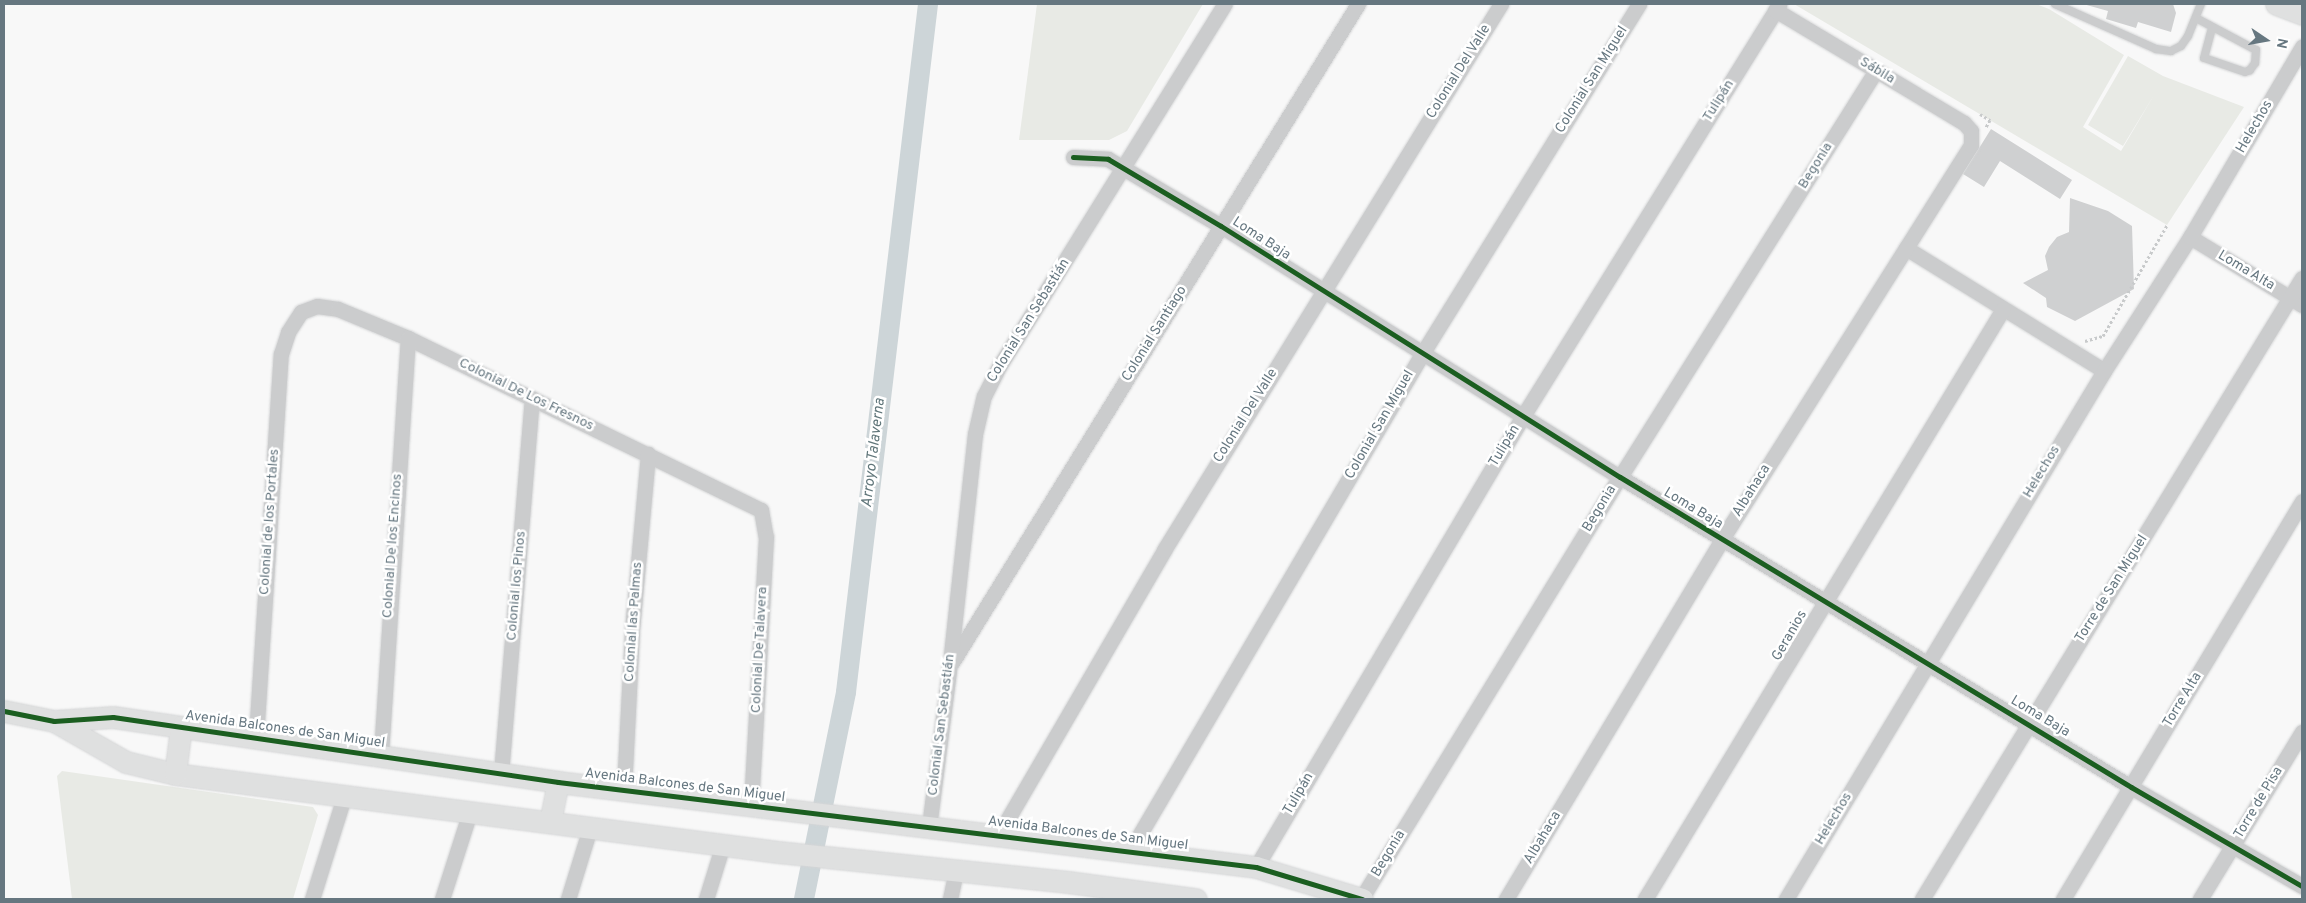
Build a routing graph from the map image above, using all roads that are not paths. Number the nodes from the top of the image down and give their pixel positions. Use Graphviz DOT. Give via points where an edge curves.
graph roads {
  1 [pos="1225,4"];
  2 [pos="1358,4"];
  3 [pos="1501,4"];
  4 [pos="1640,4"];
  5 [pos="2055,4"];
  6 [pos="2201,4"];
  7 [pos="2276,4"];
  8 [pos="1777,7"];
  9 [pos="2302,14"];
  10 [pos="2196,18"];
  11 [pos="2212,28"];
  12 [pos="2302,47"];
  13 [pos="1876,71"];
  14 [pos="1972,138"];
  15 [pos="1073,157"];
  16 [pos="1124,169"];
  17 [pos="1221,226"];
  18 [pos="2190,238"];
  19 [pos="1906,248"];
  20 [pos="2302,278"];
  21 [pos="1323,292"];
  22 [pos="2296,301"];
  23 [pos="2003,309"];
  24 [pos="301,312"];
  25 [pos="408,338"];
  26 [pos="1422,354"];
  27 [pos="2104,370"];
  28 [pos="532,398"];
  29 [pos="1523,416"];
  30 [pos="648,454"];
  31 [pos="1620,477"];
  32 [pos="2302,501"];
  33 [pos="748,502"];
  34 [pos="1722,539"];
  35 [pos="1825,599"];
  36 [pos="950,664"];
  37 [pos="1927,664"];
  38 [pos="4,711"];
  39 [pos="54,720"];
  40 [pos="2030,723"];
  41 [pos="181,727"];
  42 [pos="2302,732"];
  43 [pos="256,737"];
  44 [pos="381,754"];
  45 [pos="175,774"];
  46 [pos="501,774"];
  47 [pos="558,782"];
  48 [pos="2132,787"];
  49 [pos="624,789"];
  50 [pos="344,797"];
  51 [pos="751,806"];
  52 [pos="470,812"];
  53 [pos="550,822"];
  54 [pos="928,827"];
  55 [pos="590,828"];
  56 [pos="1000,834"];
  57 [pos="723,844"];
  58 [pos="2233,845"];
  59 [pos="1130,850"];
  60 [pos="1256,867"];
  61 [pos="956,871"];
  62 [pos="2302,886"];
  63 [pos="312,899"];
  64 [pos="442,899"];
  65 [pos="568,899"];
  66 [pos="706,899"];
  67 [pos="950,899"];
  68 [pos="1196,899"];
  69 [pos="1362,899"];
  70 [pos="1506,899"];
  71 [pos="1645,899"];
  72 [pos="1786,899"];
  73 [pos="1922,899"];
  74 [pos="2063,899"];
  75 [pos="2200,899"];
  1 -- 16 [label="street, Colonial San Sebastián"];
  2 -- 17 [label="street, Colonial Santiago"];
  3 -- 21 [label="street, Colonial Del Valle"];
  4 -- 26 [label="street, Colonial San Miguel"];
  5 -- 10 [label="lane" via="2156,49 2171,50 2180,46"];
  6 -- 10 [label="lane"];
  7 -- 9 [label="street"];
  8 -- 13 [label="street, Sábila"];
  8 -- 29 [label="street, Tulipán"];
  10 -- 11 [label="lane"];
  11 -- 11 [label="lane" via="2256,50 2255,63 2250,70 2245,72 2204,58"];
  12 -- 18 [label="street, Helechos"];
  13 -- 14 [label="street, Sábila" via="1964,123"];
  13 -- 31 [label="street, Begonia"];
  14 -- 19 [label="street, Albahaca" via="1968,151"];
  15 -- 16 [label="street, Loma Baja" via="1108,159"];
  16 -- 17 [label="street, Loma Baja"];
  16 -- 36 [label="street, Colonial San Sebastián" via="1000,365 984,396 974,434"];
  17 -- 21 [label="street, Loma Baja"];
  17 -- 36 [label="street, Colonial Santiago"];
  18 -- 22 [label="street, Loma Alta"];
  18 -- 27 [label="street, Helechos"];
  19 -- 23 [label="street"];
  19 -- 34 [label="street, Albahaca"];
  20 -- 22 [label="street, Torre de San Miguel"];
  21 -- 26 [label="street, Loma Baja"];
  21 -- 56 [label="street, Colonial Del Valle" via="1164,550"];
  22 -- 40 [label="street, Torre de San Miguel"];
  23 -- 27 [label="street"];
  23 -- 35 [label="street, Geranios"];
  24 -- 25 [label="street, Colonial De Los Fresnos" via="317,306 338,309"];
  24 -- 43 [label="street, Colonial de los Portales" via="288,332 281,354"];
  25 -- 28 [label="street, Colonial De Los Fresnos"];
  25 -- 44 [label="street, Colonial De los Encinos"];
  26 -- 29 [label="street, Loma Baja"];
  26 -- 59 [label="street, Colonial San Miguel"];
  27 -- 37 [label="street, Helechos"];
  28 -- 30 [label="street, Colonial De Los Fresnos"];
  28 -- 46 [label="street, Colonial los Pinos"];
  29 -- 31 [label="street, Loma Baja"];
  29 -- 60 [label="street, Tulipán"];
  30 -- 33 [label="street, Colonial De Los Fresnos"];
  30 -- 49 [label="street, Colonial las Palmas" via="632,630"];
  31 -- 34 [label="street, Loma Baja"];
  31 -- 69 [label="street, Begonia"];
  32 -- 48 [label="street, Torre Alta"];
  33 -- 51 [label="street, Colonial De Talavera" via="761,510 766,537"];
  34 -- 35 [label="street, Loma Baja"];
  34 -- 70 [label="street, Albahaca"];
  35 -- 37 [label="street, Loma Baja"];
  35 -- 71 [label="street, Geranios"];
  36 -- 54 [label="street, Colonial San Sebastián"];
  37 -- 40 [label="street, Loma Baja"];
  37 -- 72 [label="street, Helechos"];
  38 -- 39 [label="street, Avenida Balcones de San Miguel"];
  39 -- 41 [label="street, Avenida Balcones de San Miguel" via="113,717"];
  39 -- 45 [label="street, Avenida Balcones de San Miguel" via="126,762"];
  40 -- 48 [label="street, Loma Baja"];
  40 -- 73 [label="street, Torre de San Miguel"];
  41 -- 43 [label="street, Avenida Balcones de San Miguel"];
  41 -- 45 [label="street"];
  42 -- 58 [label="street, Torre de Pisa"];
  43 -- 44 [label="street, Avenida Balcones de San Miguel"];
  44 -- 46 [label="street, Avenida Balcones de San Miguel"];
  45 -- 50 [label="street, Avenida Balcones de San Miguel"];
  46 -- 47 [label="street, Avenida Balcones de San Miguel"];
  47 -- 49 [label="street, Avenida Balcones de San Miguel"];
  47 -- 53 [label="street"];
  48 -- 58 [label="street, Loma Baja"];
  48 -- 74 [label="street, Torre Alta"];
  49 -- 51 [label="street, Avenida Balcones de San Miguel"];
  50 -- 52 [label="street, Avenida Balcones de San Miguel"];
  50 -- 63 [label="street"];
  51 -- 54 [label="street, Avenida Balcones de San Miguel"];
  52 -- 53 [label="street, Avenida Balcones de San Miguel"];
  52 -- 64 [label="street"];
  53 -- 55 [label="street, Avenida Balcones de San Miguel"];
  54 -- 56 [label="street, Avenida Balcones de San Miguel"];
  55 -- 57 [label="street, Avenida Balcones de San Miguel"];
  55 -- 65 [label="street"];
  56 -- 59 [label="street, Avenida Balcones de San Miguel"];
  57 -- 61 [label="street, Avenida Balcones de San Miguel"];
  57 -- 66 [label="street"];
  58 -- 62 [label="street, Loma Baja"];
  58 -- 75 [label="street, Torre de Pisa"];
  59 -- 60 [label="street, Avenida Balcones de San Miguel"];
  60 -- 69 [label="street, Avenida Balcones de San Miguel"];
  61 -- 67 [label="street"];
  61 -- 68 [label="street, Avenida Balcones de San Miguel"];
}
